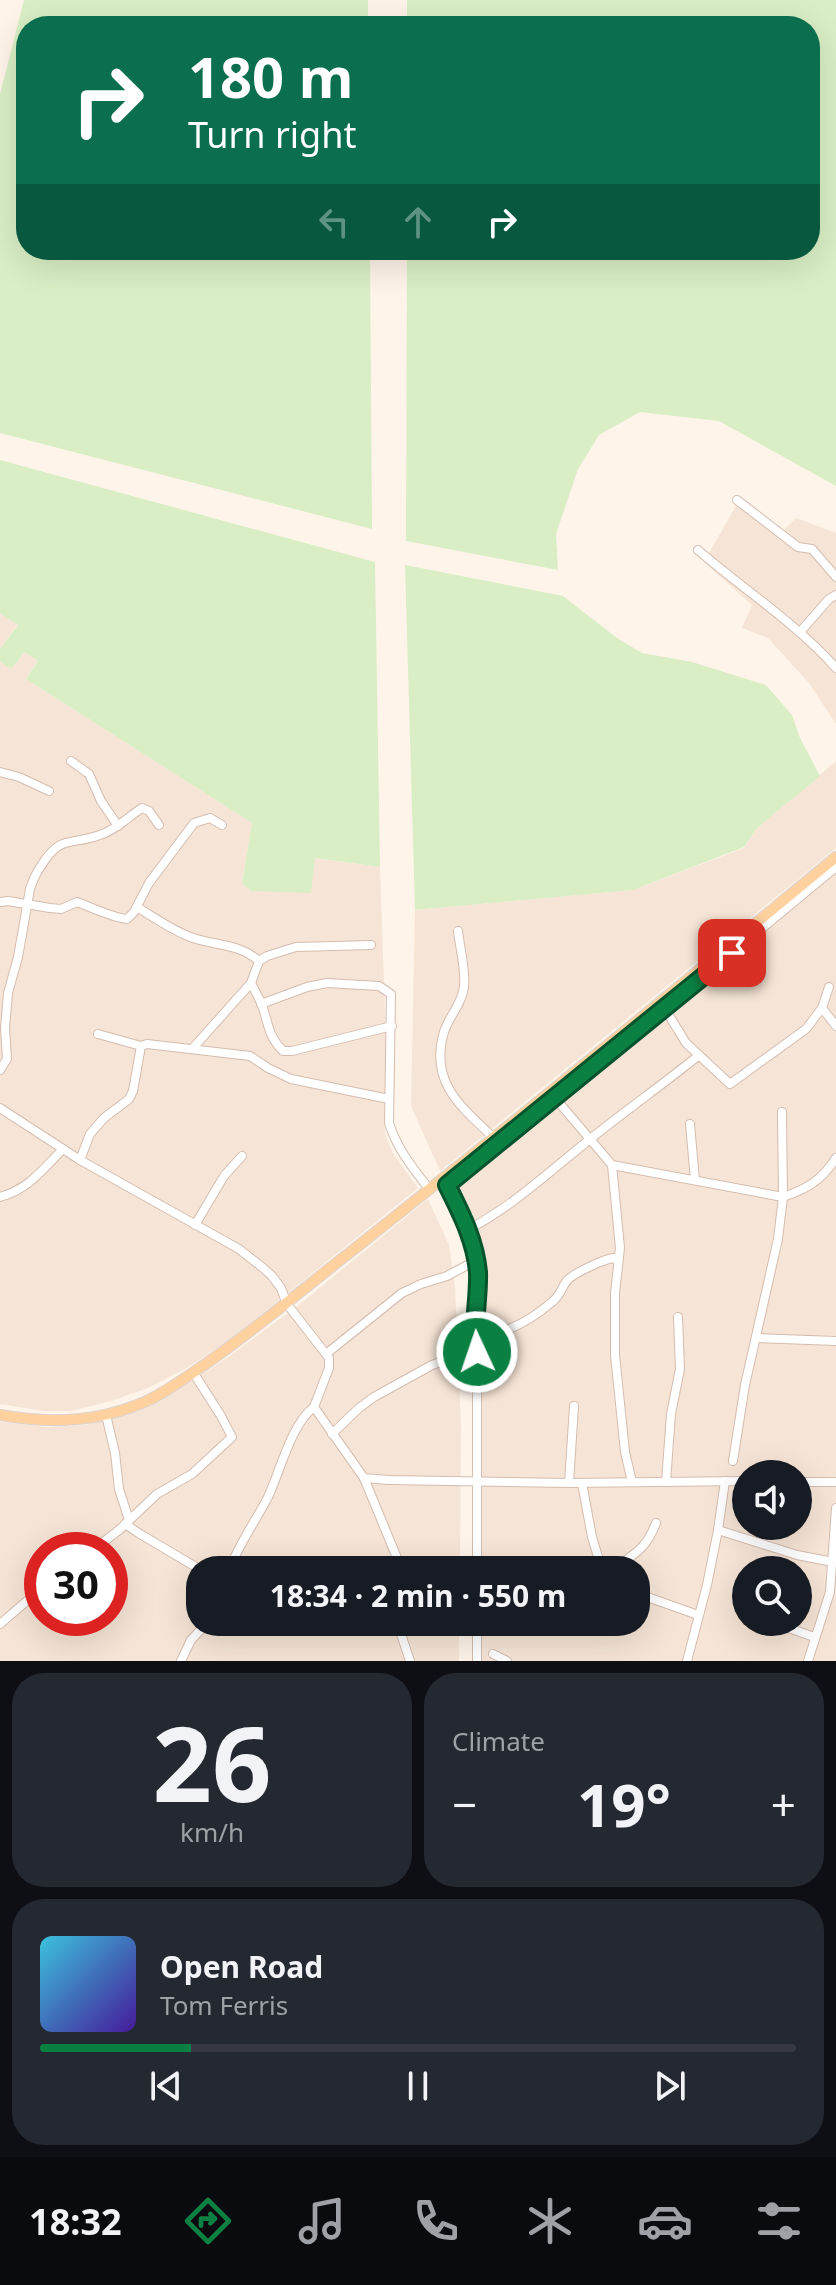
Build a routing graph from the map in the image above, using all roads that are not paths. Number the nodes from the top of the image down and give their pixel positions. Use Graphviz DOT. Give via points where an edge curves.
graph roads {
  1 [pos="737,500"];
  2 [pos="698,550"];
  3 [pos="836,577"];
  4 [pos="836,595"];
  5 [pos="800,632"];
  6 [pos="836,668"];
  7 [pos="71,761"];
  8 [pos="0,772"];
  9 [pos="49,791"];
  10 [pos="159,825"];
  11 [pos="222,825"];
  12 [pos="118,826"];
  13 [pos="836,857"];
  14 [pos="836,867"];
  15 [pos="0,902"];
  16 [pos="28,904"];
  17 [pos="137,907"];
  18 [pos="458,931"];
  19 [pos="371,945"];
  20 [pos="259,961"];
  21 [pos="251,983"];
  22 [pos="829,987"];
  23 [pos="261,1004"];
  24 [pos="822,1008"];
  25 [pos="665,1009"];
  26 [pos="392,1026"];
  27 [pos="836,1026"];
  28 [pos="98,1034"];
  29 [pos="141,1046"];
  30 [pos="193,1048"];
  31 [pos="698,1056"];
  32 [pos="0,1070"];
  33 [pos="555,1098"];
  34 [pos="389,1099"];
  35 [pos="0,1108"];
  36 [pos="782,1112"];
  37 [pos="690,1124"];
  38 [pos="493,1137"];
  39 [pos="589,1139"];
  40 [pos="63,1149"];
  41 [pos="242,1156"];
  42 [pos="836,1158"];
  43 [pos="80,1160"];
  44 [pos="612,1165"];
  45 [pos="826,1173"];
  46 [pos="695,1180"];
  47 [pos="836,1180"];
  48 [pos="429,1189"];
  49 [pos="0,1197"];
  50 [pos="783,1197"];
  51 [pos="195,1225"];
  52 [pos="469,1229"];
  53 [pos="475,1261"];
  54 [pos="618,1262"];
  55 [pos="287,1304"];
  56 [pos="678,1317"];
  57 [pos="474,1336"];
  58 [pos="756,1338"];
  59 [pos="836,1341"];
  60 [pos="326,1354"];
  61 [pos="193,1372"];
  62 [pos="574,1406"];
  63 [pos="314,1407"];
  64 [pos="0,1415"];
  65 [pos="106,1415"];
  66 [pos="332,1434"];
  67 [pos="733,1460"];
  68 [pos="364,1478"];
  69 [pos="477,1481"];
  70 [pos="725,1481"];
  71 [pos="732,1481"];
  72 [pos="632,1482"];
  73 [pos="666,1482"];
  74 [pos="812,1482"];
  75 [pos="836,1482"];
  76 [pos="569,1483"];
  77 [pos="582,1483"];
  78 [pos="836,1508"];
  79 [pos="127,1522"];
  80 [pos="656,1523"];
  81 [pos="718,1530"];
  82 [pos="115,1532"];
  83 [pos="234,1556"];
  84 [pos="396,1556"];
  85 [pos="477,1556"];
  86 [pos="598,1556"];
  87 [pos="632,1556"];
  88 [pos="186,1560"];
  89 [pos="833,1562"];
  90 [pos="650,1598"];
  91 [pos="24,1603"];
  92 [pos="698,1615"];
  93 [pos="0,1624"];
  94 [pos="195,1636"];
  95 [pos="402,1636"];
  96 [pos="477,1636"];
  97 [pos="814,1637"];
  98 [pos="493,1654"];
  99 [pos="181,1661"];
  100 [pos="410,1661"];
  101 [pos="477,1661"];
  102 [pos="507,1661"];
  103 [pos="687,1661"];
  104 [pos="808,1661"];
  1 -- 3 [label="street" via="798,547 812,549"];
  2 -- 5 [label="street"];
  4 -- 5 [label="street"];
  5 -- 6 [label="street"];
  7 -- 12 [label="street" via="89,774"];
  8 -- 9 [label="street"];
  10 -- 12 [label="street" via="142,808"];
  11 -- 17 [label="street" via="210,818 194,823"];
  12 -- 16 [label="street" via="53,847 32,880"];
  13 -- 38 [label="main road"];
  14 -- 25 [label="street"];
  15 -- 16 [label="street"];
  16 -- 17 [label="street" via="61,909 77,902 122,919"];
  16 -- 32 [label="street" via="8,993 7,1059"];
  17 -- 20 [label="street" via="184,934 246,950"];
  18 -- 38 [label="street" via="465,984 444,1031 441,1067 461,1108"];
  19 -- 20 [label="street" via="296,947"];
  20 -- 21 [label="street"];
  21 -- 23 [label="street"];
  21 -- 30 [label="street"];
  22 -- 24 [label="street"];
  23 -- 26 [label="street" via="269,1033 283,1051"];
  23 -- 26 [label="street" via="327,983 379,986 391,994"];
  24 -- 27 [label="street"];
  24 -- 31 [label="street" via="806,1029 730,1084"];
  25 -- 31 [label="street"];
  25 -- 33 [label="street"];
  26 -- 34 [label="street"];
  28 -- 29 [label="street"];
  29 -- 30 [label="street"];
  29 -- 43 [label="street" via="129,1099 90,1134"];
  30 -- 34 [label="street" via="250,1056 291,1079"];
  31 -- 39 [label="street"];
  33 -- 39 [label="street"];
  33 -- 52 [label="street" via="447,1185"];
  34 -- 48 [label="street" via="394,1139"];
  35 -- 40 [label="street"];
  36 -- 50 [label="street"];
  37 -- 46 [label="street"];
  38 -- 48 [label="main road"];
  39 -- 44 [label="street"];
  39 -- 52 [label="street" via="524,1194"];
  40 -- 43 [label="street"];
  40 -- 49 [label="street" via="34,1181"];
  41 -- 51 [label="street"];
  42 -- 45 [label="street"];
  43 -- 51 [label="street"];
  44 -- 46 [label="street"];
  44 -- 54 [label="street"];
  45 -- 47 [label="street"];
  45 -- 50 [label="street" via="805,1190"];
  46 -- 50 [label="street"];
  48 -- 55 [label="main road"];
  50 -- 58 [label="street"];
  51 -- 55 [label="street" via="262,1267"];
  52 -- 53 [label="street"];
  53 -- 57 [label="street"];
  53 -- 60 [label="street" via="402,1293"];
  54 -- 57 [label="street" via="609,1258 566,1280 553,1302 520,1325"];
  54 -- 72 [label="street" via="615,1355"];
  55 -- 60 [label="street"];
  55 -- 61 [label="main road"];
  56 -- 73 [label="street" via="680,1369"];
  57 -- 66 [label="street" via="452,1358 374,1397"];
  57 -- 69 [label="street"];
  58 -- 59 [label="street"];
  58 -- 67 [label="street"];
  60 -- 63 [label="street" via="329,1368"];
  61 -- 65 [label="main road" via="144,1402"];
  61 -- 79 [label="street" via="232,1437"];
  62 -- 76 [label="street"];
  63 -- 66 [label="street"];
  63 -- 83 [label="street" via="298,1427"];
  64 -- 65 [label="main road" via="26,1420"];
  65 -- 79 [label="street"];
  66 -- 68 [label="street"];
  68 -- 69 [label="street"];
  68 -- 84 [label="street"];
  69 -- 76 [label="street"];
  69 -- 85 [label="street"];
  70 -- 71 [label="street"];
  70 -- 73 [label="street"];
  70 -- 81 [label="street"];
  72 -- 73 [label="street"];
  72 -- 77 [label="street"];
  74 -- 75 [label="street"];
  76 -- 77 [label="street"];
  77 -- 86 [label="street"];
  78 -- 89 [label="street"];
  79 -- 82 [label="street"];
  79 -- 88 [label="street"];
  80 -- 87 [label="street"];
  81 -- 89 [label="street"];
  81 -- 92 [label="street"];
  89 -- 97 [label="street" via="830,1592"];
  90 -- 92 [label="street"];
  91 -- 93 [label="street"];
  92 -- 103 [label="street"];
  94 -- 99 [label="street"];
  95 -- 100 [label="street"];
  96 -- 101 [label="street"];
  97 -- 104 [label="street"];
  98 -- 102 [label="street"];
}
